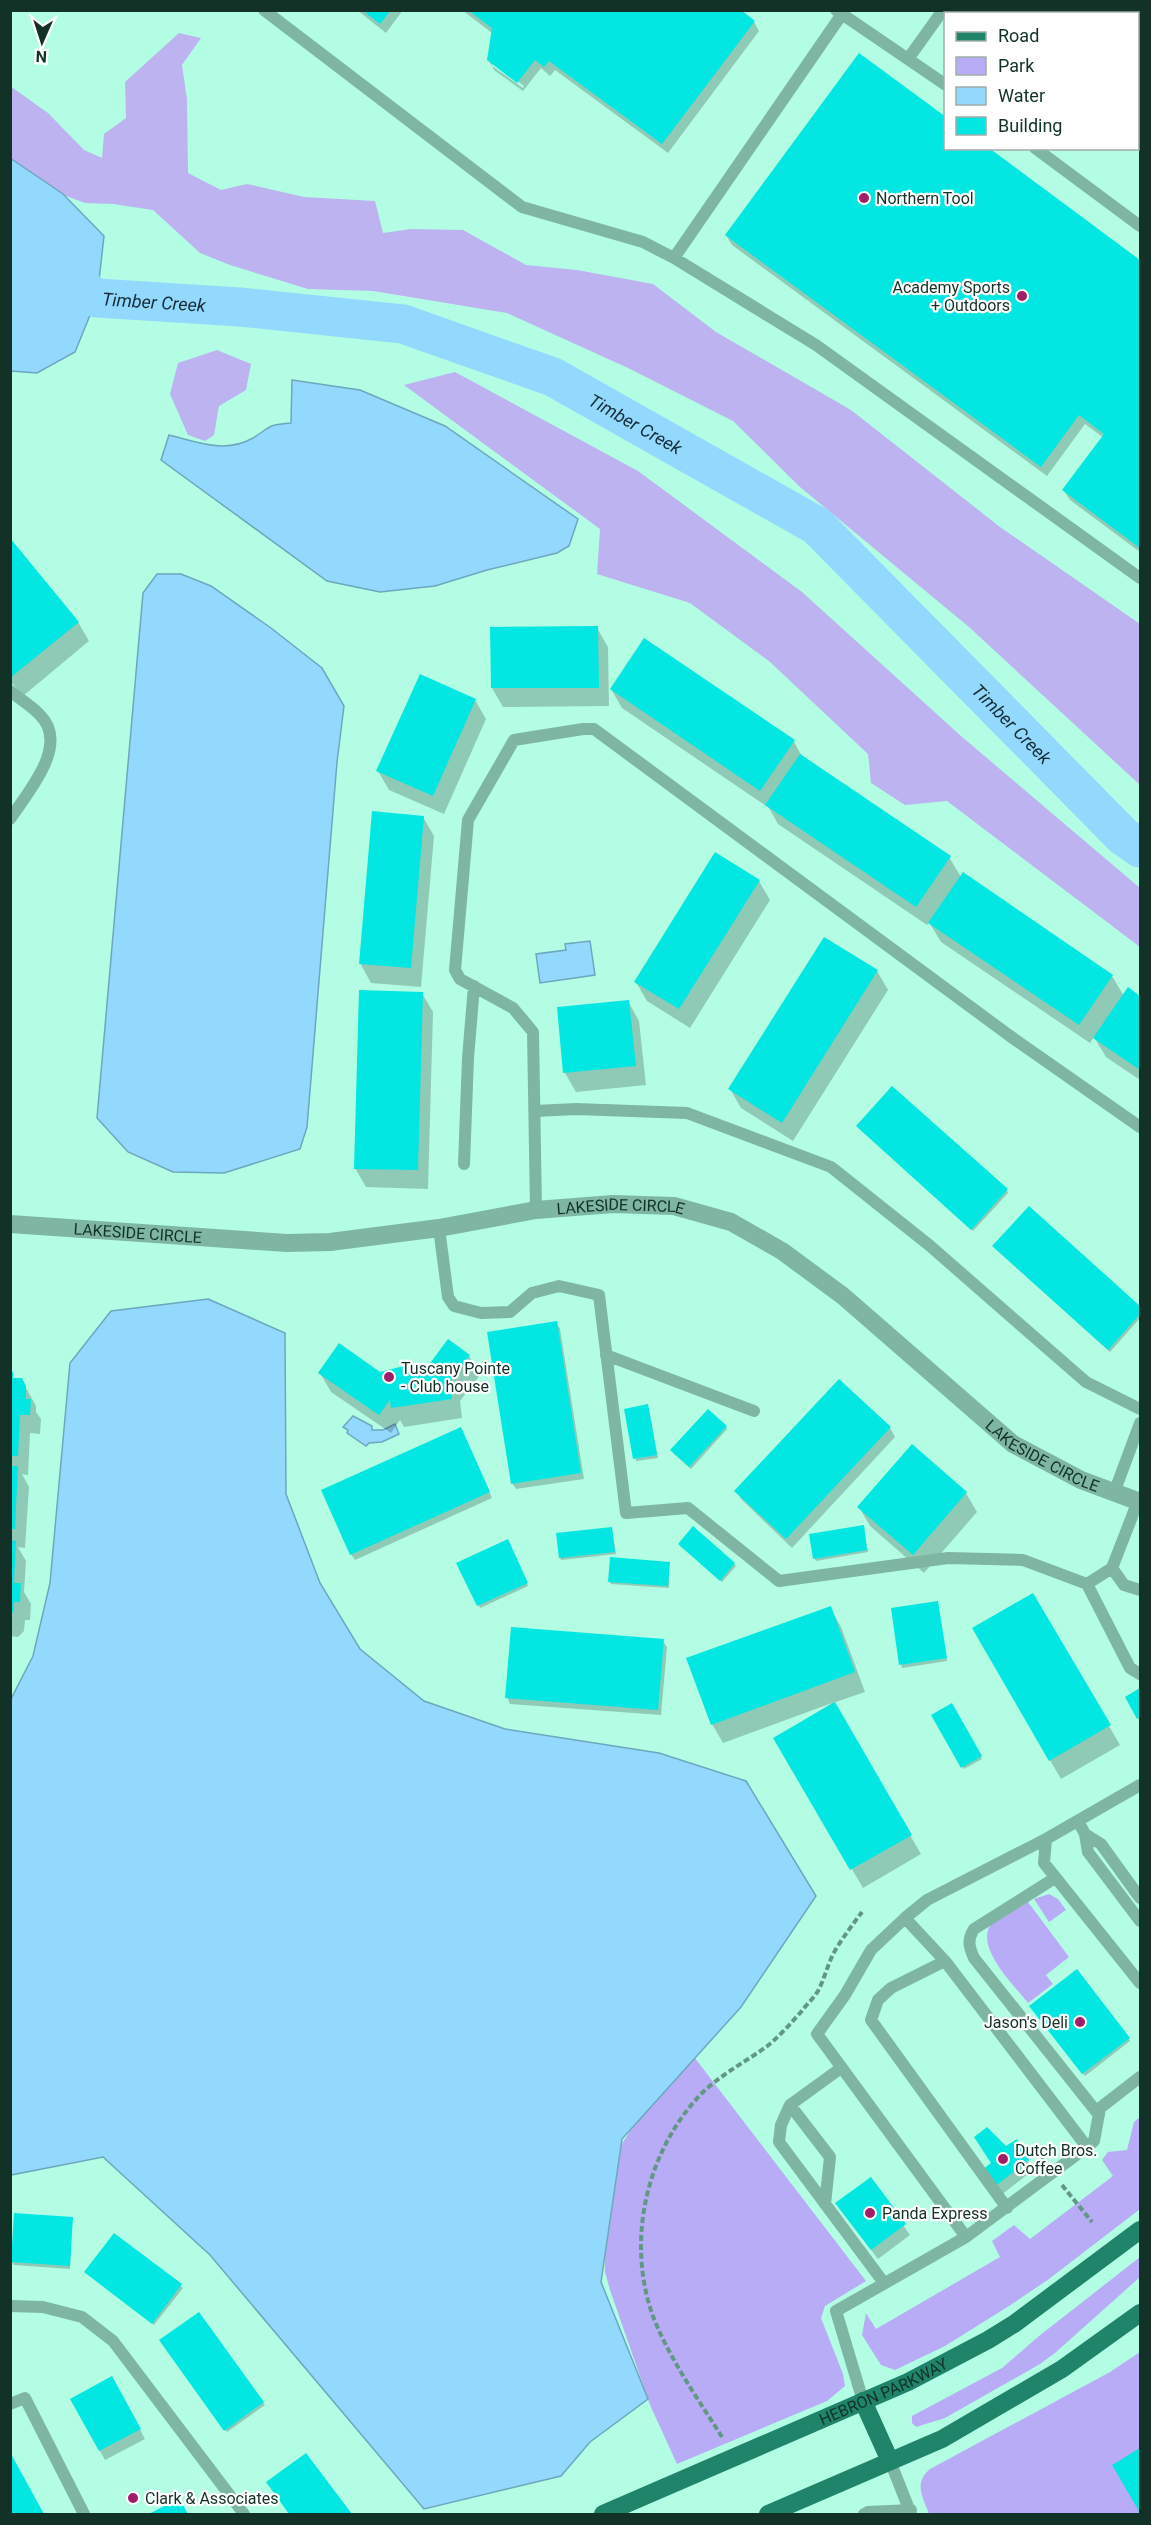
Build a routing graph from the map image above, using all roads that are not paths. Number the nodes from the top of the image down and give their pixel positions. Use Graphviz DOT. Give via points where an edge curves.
graph roads {
  1 [pos="264,10"];
  2 [pos="943,10"];
  3 [pos="839,12"];
  4 [pos="908,59"];
  5 [pos="944,84"];
  6 [pos="1038,150"];
  7 [pos="1140,226"];
  8 [pos="674,258"];
  9 [pos="1140,578"];
  10 [pos="10,691"];
  11 [pos="10,819"];
  12 [pos="474,986"];
  13 [pos="535,1111"];
  14 [pos="1140,1127"];
  15 [pos="465,1164"];
  16 [pos="536,1210"];
  17 [pos="10,1224"];
  18 [pos="439,1228"];
  19 [pos="606,1355"];
  20 [pos="1140,1409"];
  21 [pos="754,1411"];
  22 [pos="1140,1423"];
  23 [pos="1114,1492"];
  24 [pos="1139,1502"];
  25 [pos="1112,1568"];
  26 [pos="1087,1584"];
  27 [pos="1140,1590"];
  28 [pos="1140,1674"];
  29 [pos="1140,1785"];
  30 [pos="1078,1821"];
  31 [pos="1085,1834"];
  32 [pos="1046,1839"];
  33 [pos="1055,1878"];
  34 [pos="1140,1898"];
  35 [pos="905,1918"];
  36 [pos="1140,1921"];
  37 [pos="945,1961"];
  38 [pos="1140,1983"];
  39 [pos="841,2068"];
  40 [pos="1140,2077"];
  41 [pos="790,2105"];
  42 [pos="1099,2115"];
  43 [pos="1087,2147"];
  44 [pos="825,2204"];
  45 [pos="1007,2208"];
  46 [pos="1140,2230"];
  47 [pos="966,2237"];
  48 [pos="884,2283"];
  49 [pos="10,2306"];
  50 [pos="1140,2313"];
  51 [pos="863,2402"];
  52 [pos="10,2404"];
  53 [pos="890,2461"];
  54 [pos="911,2512"];
  55 [pos="84,2514"];
  56 [pos="244,2514"];
  57 [pos="603,2514"];
  58 [pos="768,2514"];
  59 [pos="864,2514"];
  1 -- 8 [label="lane" via="522,207 643,242"];
  2 -- 4 [label="lane"];
  3 -- 4 [label="lane"];
  3 -- 8 [label="lane"];
  4 -- 5 [label="lane"];
  6 -- 7 [label="lane"];
  8 -- 9 [label="lane" via="816,345"];
  10 -- 11 [label="lane" via="42,716 51,753"];
  12 -- 13 [label="lane" via="513,1008 532,1032"];
  12 -- 14 [label="lane" via="460,979 455,970 468,820 514,740 594,729 1010,1036"];
  12 -- 15 [label="lane"];
  13 -- 16 [label="lane"];
  13 -- 20 [label="lane" via="687,1113 831,1167 929,1245 1086,1382"];
  16 -- 18 [label="street, LAKESIDE CIRCLE"];
  16 -- 23 [label="street, LAKESIDE CIRCLE" via="613,1204 674,1206 731,1222 782,1251 843,1296 1013,1444 1081,1480"];
  17 -- 18 [label="street, LAKESIDE CIRCLE" via="287,1244"];
  18 -- 19 [label="lane" via="448,1298 454,1306 481,1313 510,1312 531,1293 559,1286 599,1295"];
  19 -- 21 [label="lane"];
  19 -- 26 [label="lane" via="626,1513 688,1508 778,1581 948,1558 1023,1560"];
  22 -- 23 [label="lane"];
  23 -- 24 [label="street, LAKESIDE CIRCLE"];
  24 -- 25 [label="lane"];
  25 -- 26 [label="lane"];
  25 -- 27 [label="lane" via="1124,1585"];
  26 -- 28 [label="lane" via="1130,1668"];
  29 -- 30 [label="lane"];
  30 -- 31 [label="lane"];
  30 -- 32 [label="lane"];
  31 -- 34 [label="lane" via="1101,1844"];
  31 -- 36 [label="lane" via="1088,1852"];
  32 -- 33 [label="lane" via="1044,1863"];
  32 -- 35 [label="lane" via="927,1900"];
  33 -- 38 [label="lane"];
  33 -- 42 [label="lane" via="974,1929 969,1946 974,1958"];
  35 -- 37 [label="lane"];
  35 -- 39 [label="lane" via="871,1950 817,2034"];
  37 -- 43 [label="lane"];
  37 -- 45 [label="lane" via="891,1988 878,2000 871,2020"];
  39 -- 41 [label="lane"];
  39 -- 47 [label="lane"];
  40 -- 42 [label="lane" via="1100,2108"];
  41 -- 44 [label="lane" via="830,2157"];
  41 -- 44 [label="lane" via="779,2142"];
  42 -- 43 [label="lane" via="1094,2141"];
  43 -- 45 [label="lane"];
  44 -- 48 [label="lane"];
  45 -- 47 [label="lane"];
  46 -- 51 [label="main road, HEBRON PARKWAY" via="1005,2330"];
  47 -- 48 [label="lane"];
  48 -- 51 [label="lane" via="836,2311"];
  49 -- 56 [label="lane" via="44,2307 82,2317 113,2341"];
  50 -- 53 [label="main road" via="1062,2369 942,2439"];
  51 -- 53 [label="main road"];
  51 -- 57 [label="main road, HEBRON PARKWAY"];
  52 -- 55 [label="lane" via="25,2398"];
  53 -- 54 [label="lane"];
  53 -- 58 [label="main road"];
  54 -- 59 [label="lane"];
}
